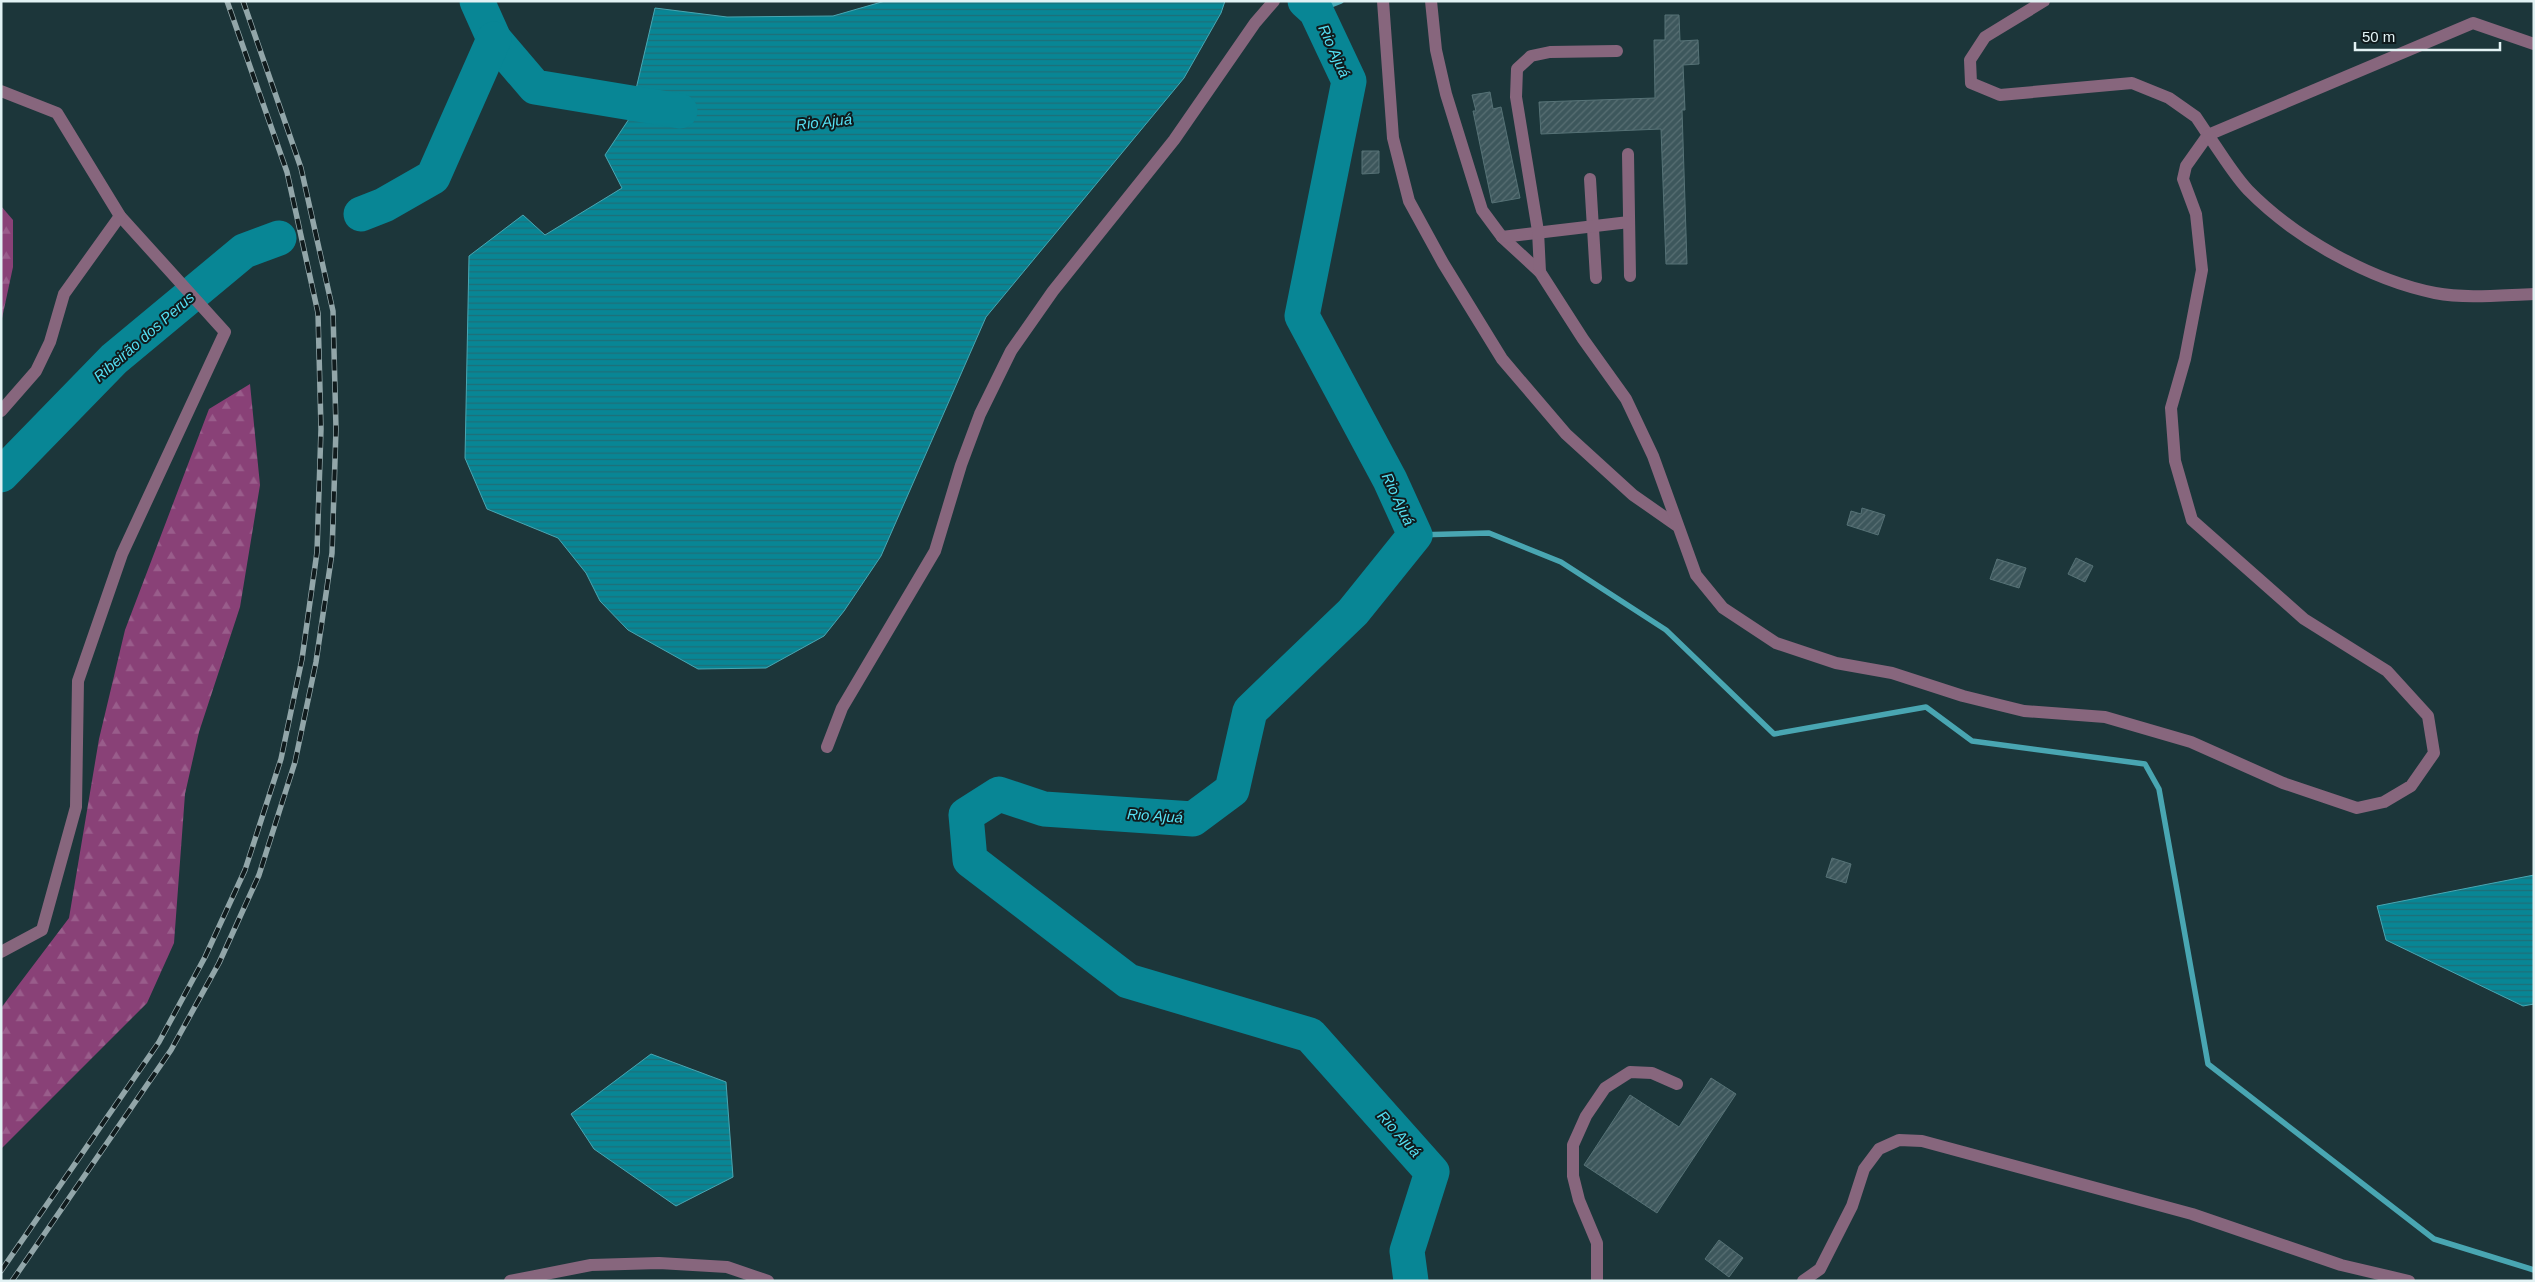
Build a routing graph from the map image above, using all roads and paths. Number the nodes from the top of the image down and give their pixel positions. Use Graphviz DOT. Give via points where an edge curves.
graph roads {
  1 [pos="1274,1"];
  2 [pos="1383,1"];
  3 [pos="1431,1"];
  4 [pos="2044,1"];
  5 [pos="2534,44"];
  6 [pos="1617,51"];
  7 [pos="1,91"];
  8 [pos="2208,135"];
  9 [pos="1628,154"];
  10 [pos="1590,179"];
  11 [pos="120,216"];
  12 [pos="1629,222"];
  13 [pos="1593,225"];
  14 [pos="1538,231"];
  15 [pos="1502,237"];
  16 [pos="1540,272"];
  17 [pos="1630,276"];
  18 [pos="1596,278"];
  19 [pos="2534,294"];
  20 [pos="1,411"];
  21 [pos="1676,525"];
  22 [pos="827,747"];
  23 [pos="1,952"];
  24 [pos="1677,1084"];
  25 [pos="1818,1275"];
  26 [pos="510,1281"];
  27 [pos="768,1281"];
  28 [pos="1597,1281"];
  29 [pos="1803,1281"];
  30 [pos="2408,1281"];
  1 -- 22 [label="street" via="1255,23 1174,140 1053,291 1011,351 980,414 936,550 842,708"];
  2 -- 21 [label="street" via="1392,138 1410,201 1443,263 1502,358 1566,434 1633,495"];
  3 -- 15 [label="street" via="1436,50 1452,112 1482,210"];
  4 -- 8 [label="street" via="1985,37 1970,60 1971,83 2000,95 2132,83 2169,98 2196,117"];
  5 -- 8 [label="street" via="2473,23"];
  6 -- 14 [label="street" via="1550,52 1531,56 1517,69 1516,97"];
  7 -- 11 [label="street" via="57,113"];
  8 -- 19 [label="street" via="2248,190 2298,232 2335,254 2401,284 2437,293"];
  8 -- 21 [label="street" via="2186,166 2183,179 2196,214 2202,270 2185,359 2171,408 2175,461 2192,520 2304,619 2387,671 2428,716 2434,753 2411,786 2384,802 2356,808 2283,783 2191,742 2105,717 2024,711 1776,643 1723,608 1696,575"];
  9 -- 12 [label="street"];
  10 -- 13 [label="street"];
  11 -- 20 [label="street" via="64,294 50,342 36,371"];
  11 -- 23 [label="street" via="225,332 122,554 78,682 76,807 42,930"];
  12 -- 13 [label="street"];
  12 -- 17 [label="street"];
  13 -- 14 [label="street"];
  13 -- 18 [label="street"];
  14 -- 15 [label="street"];
  14 -- 16 [label="street"];
  15 -- 16 [label="street"];
  16 -- 21 [label="street" via="1626,399 1653,456"];
  24 -- 28 [label="street" via="1652,1073 1630,1072 1605,1088 1586,1116 1573,1145 1573,1176 1597,1243"];
  25 -- 29 [label="street"];
  25 -- 30 [label="street" via="1852,1206 1864,1169 1879,1149 1898,1140 1922,1140 2192,1214 2341,1265"];
  26 -- 27 [label="street" via="591,1266 659,1263 727,1267"];
}
